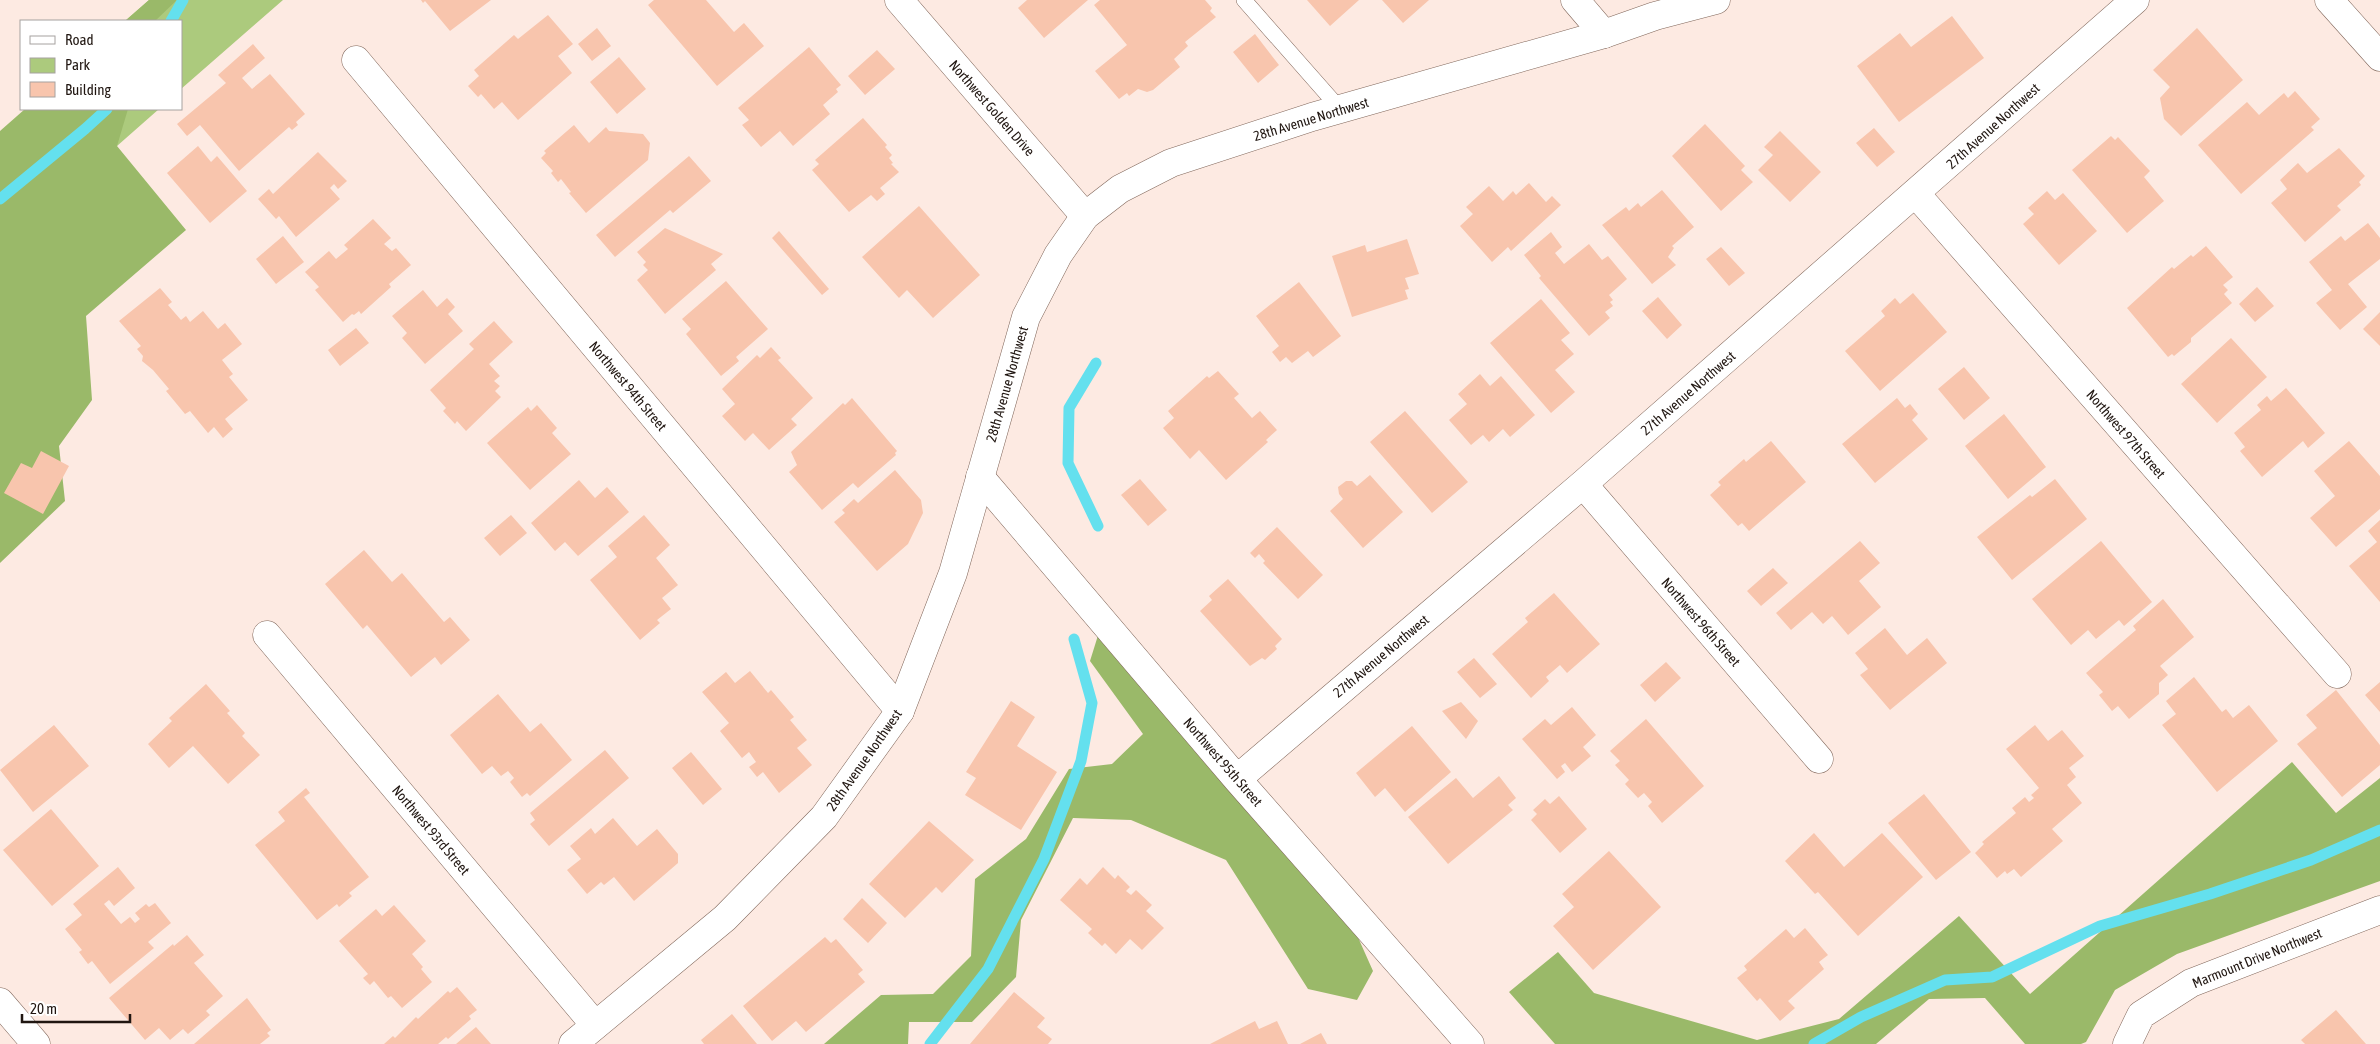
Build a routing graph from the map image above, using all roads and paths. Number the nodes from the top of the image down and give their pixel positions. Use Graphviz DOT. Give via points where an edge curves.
graph roads {
  1 [pos="899,0"];
  2 [pos="1244,0"];
  3 [pos="1575,0"];
  4 [pos="1716,0"];
  5 [pos="2135,0"];
  6 [pos="2329,0"];
  7 [pos="1661,8"];
  8 [pos="1604,34"];
  9 [pos="2380,57"];
  10 [pos="356,60"];
  11 [pos="1340,109"];
  12 [pos="1916,194"];
  13 [pos="1085,216"];
  14 [pos="980,477"];
  15 [pos="1584,484"];
  16 [pos="267,635"];
  17 [pos="2337,674"];
  18 [pos="900,711"];
  19 [pos="1819,759"];
  20 [pos="1237,779"];
  21 [pos="2380,910"];
  22 [pos="0,1002"];
  23 [pos="595,1025"];
  24 [pos="36,1044"];
  25 [pos="573,1044"];
  26 [pos="1470,1044"];
  27 [pos="2126,1044"];
  1 -- 13 [label="street, Northwest Golden Drive"];
  2 -- 11 [label="lane"];
  3 -- 8 [label="street"];
  4 -- 7 [label="street, 28th Avenue Northwest"];
  5 -- 12 [label="street, 27th Avenue Northwest"];
  6 -- 9 [label="street"];
  7 -- 8 [label="street, 28th Avenue Northwest"];
  8 -- 11 [label="street, 28th Avenue Northwest"];
  10 -- 18 [label="street, Northwest 94th Street"];
  11 -- 13 [label="street, 28th Avenue Northwest" via="1171,163 1120,189"];
  12 -- 15 [label="street, 27th Avenue Northwest"];
  12 -- 17 [label="street, Northwest 97th Street"];
  13 -- 14 [label="street, 28th Avenue Northwest" via="1058,255 1026,317"];
  14 -- 18 [label="street, 28th Avenue Northwest" via="953,574"];
  14 -- 20 [label="street, Northwest 95th Street"];
  15 -- 19 [label="street, Northwest 96th Street"];
  15 -- 20 [label="street, 27th Avenue Northwest"];
  16 -- 23 [label="street, Northwest 93rd Street"];
  18 -- 23 [label="street, 28th Avenue Northwest" via="824,817 725,918"];
  20 -- 26 [label="street, Northwest 95th Street"];
  21 -- 27 [label="street, Marmount Drive Northwest" via="2191,983 2141,1015"];
  22 -- 24 [label="street"];
  23 -- 25 [label="street, 28th Avenue Northwest"];
}
